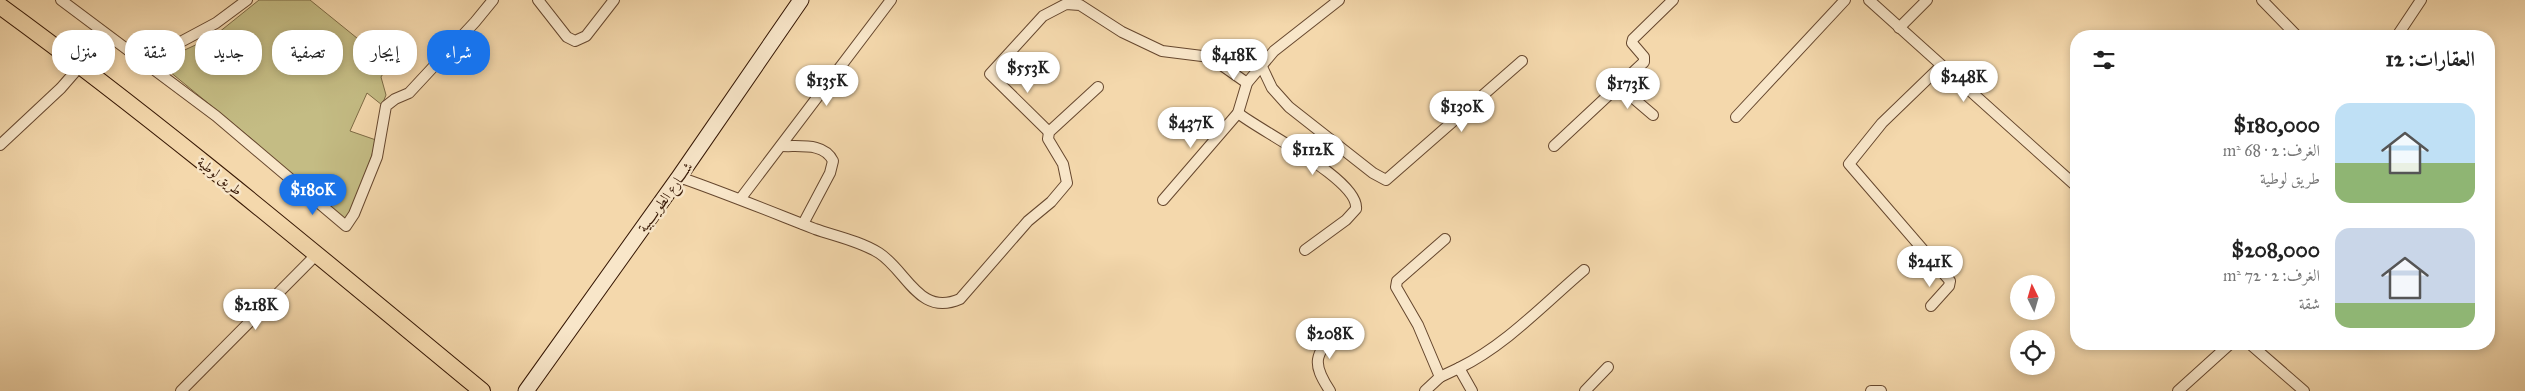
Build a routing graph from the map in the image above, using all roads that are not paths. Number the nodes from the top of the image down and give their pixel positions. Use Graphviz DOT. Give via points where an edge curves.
graph roads {
  1 [pos="61,0"];
  2 [pos="246,0"];
  3 [pos="493,0"];
  4 [pos="538,0"];
  5 [pos="614,0"];
  6 [pos="891,0"];
  7 [pos="1339,0"];
  8 [pos="1673,0"];
  9 [pos="1845,0"];
  10 [pos="1869,0"];
  11 [pos="1927,0"];
  12 [pos="2262,0"];
  13 [pos="2421,0"];
  14 [pos="799,1"];
  15 [pos="0,6"];
  16 [pos="1899,28"];
  17 [pos="2292,30"];
  18 [pos="2400,30"];
  19 [pos="185,40"];
  20 [pos="52,44"];
  21 [pos="125,50"];
  22 [pos="1522,61"];
  23 [pos="1941,66"];
  24 [pos="1262,67"];
  25 [pos="73,75"];
  26 [pos="93,75"];
  27 [pos="163,75"];
  28 [pos="1247,83"];
  29 [pos="1098,86"];
  30 [pos="1619,86"];
  31 [pos="1238,113"];
  32 [pos="1653,115"];
  33 [pos="1736,116"];
  34 [pos="1050,132"];
  35 [pos="0,146"];
  36 [pos="780,146"];
  37 [pos="1554,146"];
  38 [pos="679,177"];
  39 [pos="2070,181"];
  40 [pos="742,198"];
  41 [pos="1163,200"];
  42 [pos="803,224"];
  43 [pos="1445,240"];
  44 [pos="1305,250"];
  45 [pos="316,255"];
  46 [pos="1584,270"];
  47 [pos="1931,306"];
  48 [pos="1336,330"];
  49 [pos="2223,350"];
  50 [pos="2259,350"];
  51 [pos="1608,367"];
  52 [pos="1459,368"];
  53 [pos="1440,377"];
  54 [pos="181,391"];
  55 [pos="482,391"];
  56 [pos="526,391"];
  57 [pos="1330,391"];
  58 [pos="1425,391"];
  59 [pos="1472,391"];
  60 [pos="1584,391"];
  61 [pos="1871,391"];
  62 [pos="1881,391"];
  63 [pos="2178,391"];
  64 [pos="2304,391"];
  1 -- 21 [label="street"];
  2 -- 19 [label="street" via="216,24"];
  3 -- 27 [label="street" via="409,93 386,106 377,157 346,226"];
  4 -- 5 [label="street" via="567,37 575,41 586,36"];
  6 -- 36 [label="street"];
  7 -- 24 [label="street" via="1290,36"];
  8 -- 30 [label="street" via="1633,38 1632,43 1644,57 1644,62"];
  9 -- 33 [label="street"];
  10 -- 16 [label="street"];
  11 -- 16 [label="street"];
  12 -- 17 [label="street"];
  13 -- 18 [label="street"];
  14 -- 38 [label="street, شــــارع الطويــــبية"];
  15 -- 20 [label="main road, طريق لوطية"];
  16 -- 23 [label="street"];
  22 -- 24 [label="street" via="1386,180 1289,107 1272,88"];
  23 -- 39 [label="street"];
  23 -- 47 [label="street" via="1882,123 1848,164 1950,281"];
  24 -- 28 [label="street"];
  25 -- 35 [label="street"];
  26 -- 45 [label="main road, طريق لوطية"];
  28 -- 31 [label="street"];
  28 -- 34 [label="street" via="1210,57 1162,50 1122,32 1080,5 1066,4 1043,16 990,74"];
  29 -- 34 [label="street"];
  30 -- 32 [label="street"];
  30 -- 37 [label="street"];
  31 -- 41 [label="street"];
  31 -- 44 [label="street" via="1254,127 1323,168 1349,189 1355,199 1356,209 1346,220"];
  34 -- 42 [label="street" via="1049,142 1064,164 1067,183 1028,221 960,299 953,302 932,302 910,286 891,262 878,253"];
  36 -- 40 [label="street"];
  36 -- 42 [label="street" via="820,148 833,161"];
  38 -- 40 [label="street"];
  38 -- 56 [label="street, شــــارع الطويــــبية"];
  40 -- 42 [label="street"];
  43 -- 53 [label="street" via="1397,281 1396,287 1418,325"];
  45 -- 54 [label="street"];
  45 -- 55 [label="main road, طريق لوطية"];
  46 -- 52 [label="street" via="1513,332 1476,360"];
  48 -- 57 [label="street" via="1319,351 1316,366"];
  49 -- 63 [label="street"];
  50 -- 64 [label="street"];
  51 -- 60 [label="street"];
  52 -- 53 [label="street"];
  52 -- 59 [label="street"];
  53 -- 58 [label="street"];
  61 -- 62 [label="street"];
}
